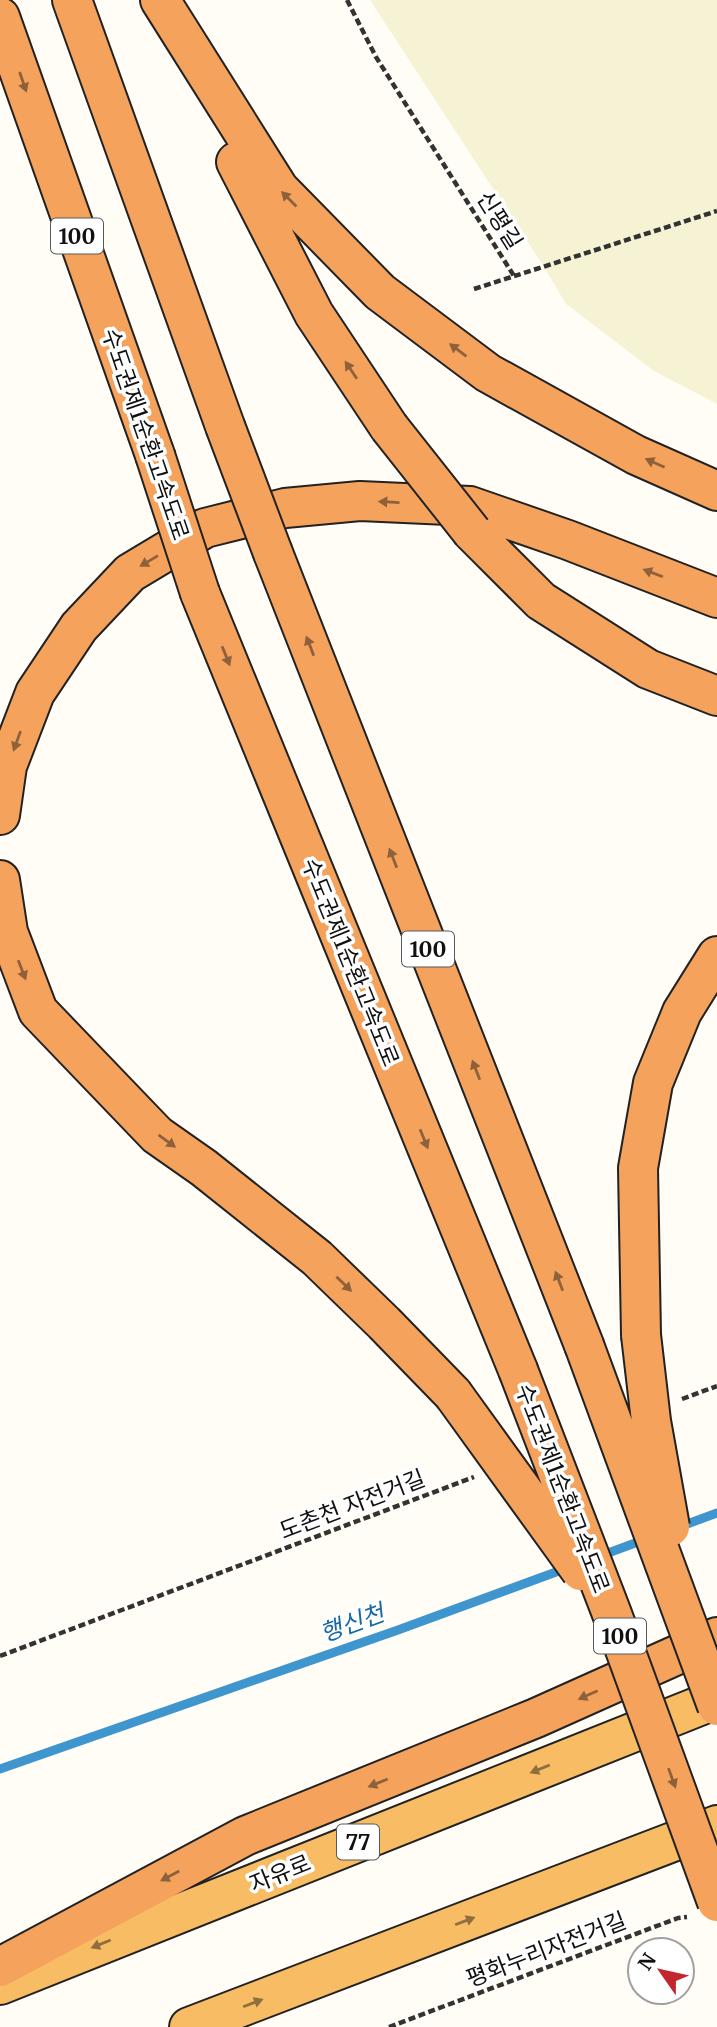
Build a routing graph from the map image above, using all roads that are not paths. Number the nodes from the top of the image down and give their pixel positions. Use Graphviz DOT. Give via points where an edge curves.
graph roads {
  1 [pos="72,0"];
  2 [pos="153,0"];
  3 [pos="160,0"];
  4 [pos="0,17"];
  5 [pos="717,491"];
  6 [pos="717,597"];
  7 [pos="717,696"];
  8 [pos="0,814"];
  9 [pos="0,880"];
  10 [pos="717,956"];
  11 [pos="612,1614"];
  12 [pos="702,1631"];
  13 [pos="717,1699"];
  14 [pos="717,1706"];
  15 [pos="717,1825"];
  16 [pos="704,1910"];
  17 [pos="0,1967"];
  18 [pos="0,1984"];
  19 [pos="189,2027"];
  12 -- 1 [label="highway, 100, one-way, bridge" via="584,1345 273,553"];
  7 -- 2 [label="highway, one-way, bridge" via="648,669 541,601 472,532 388,427 314,314"];
  5 -- 3 [label="highway, one-way" via="636,455 488,373 380,292 279,189"];
  4 -- 11 [label="highway, 수도권제1순환고속도로 / 100, one-way, bridge" via="200,593 518,1370"];
  6 -- 8 [label="highway, one-way" via="470,506 360,501 285,508 205,528 130,573 79,627 35,692 7,766"];
  9 -- 11 [label="highway, one-way, bridge" via="8,932 38,1011 157,1135 317,1258 453,1394"];
  10 -- 12 [label="highway, bridge" via="682,1012 653,1083 638,1168 641,1335 651,1421"];
  11 -- 16 [label="highway, 수도권제1순환고속도로 / 100, one-way, bridge"];
  12 -- 14 [label="highway, 100, bridge"];
  12 -- 17 [label="highway, one-way" via="536,1718 245,1836"];
  13 -- 18 [label="highway, 자유로 / 77, one-way"];
  19 -- 15 [label="highway, one-way"];
}
